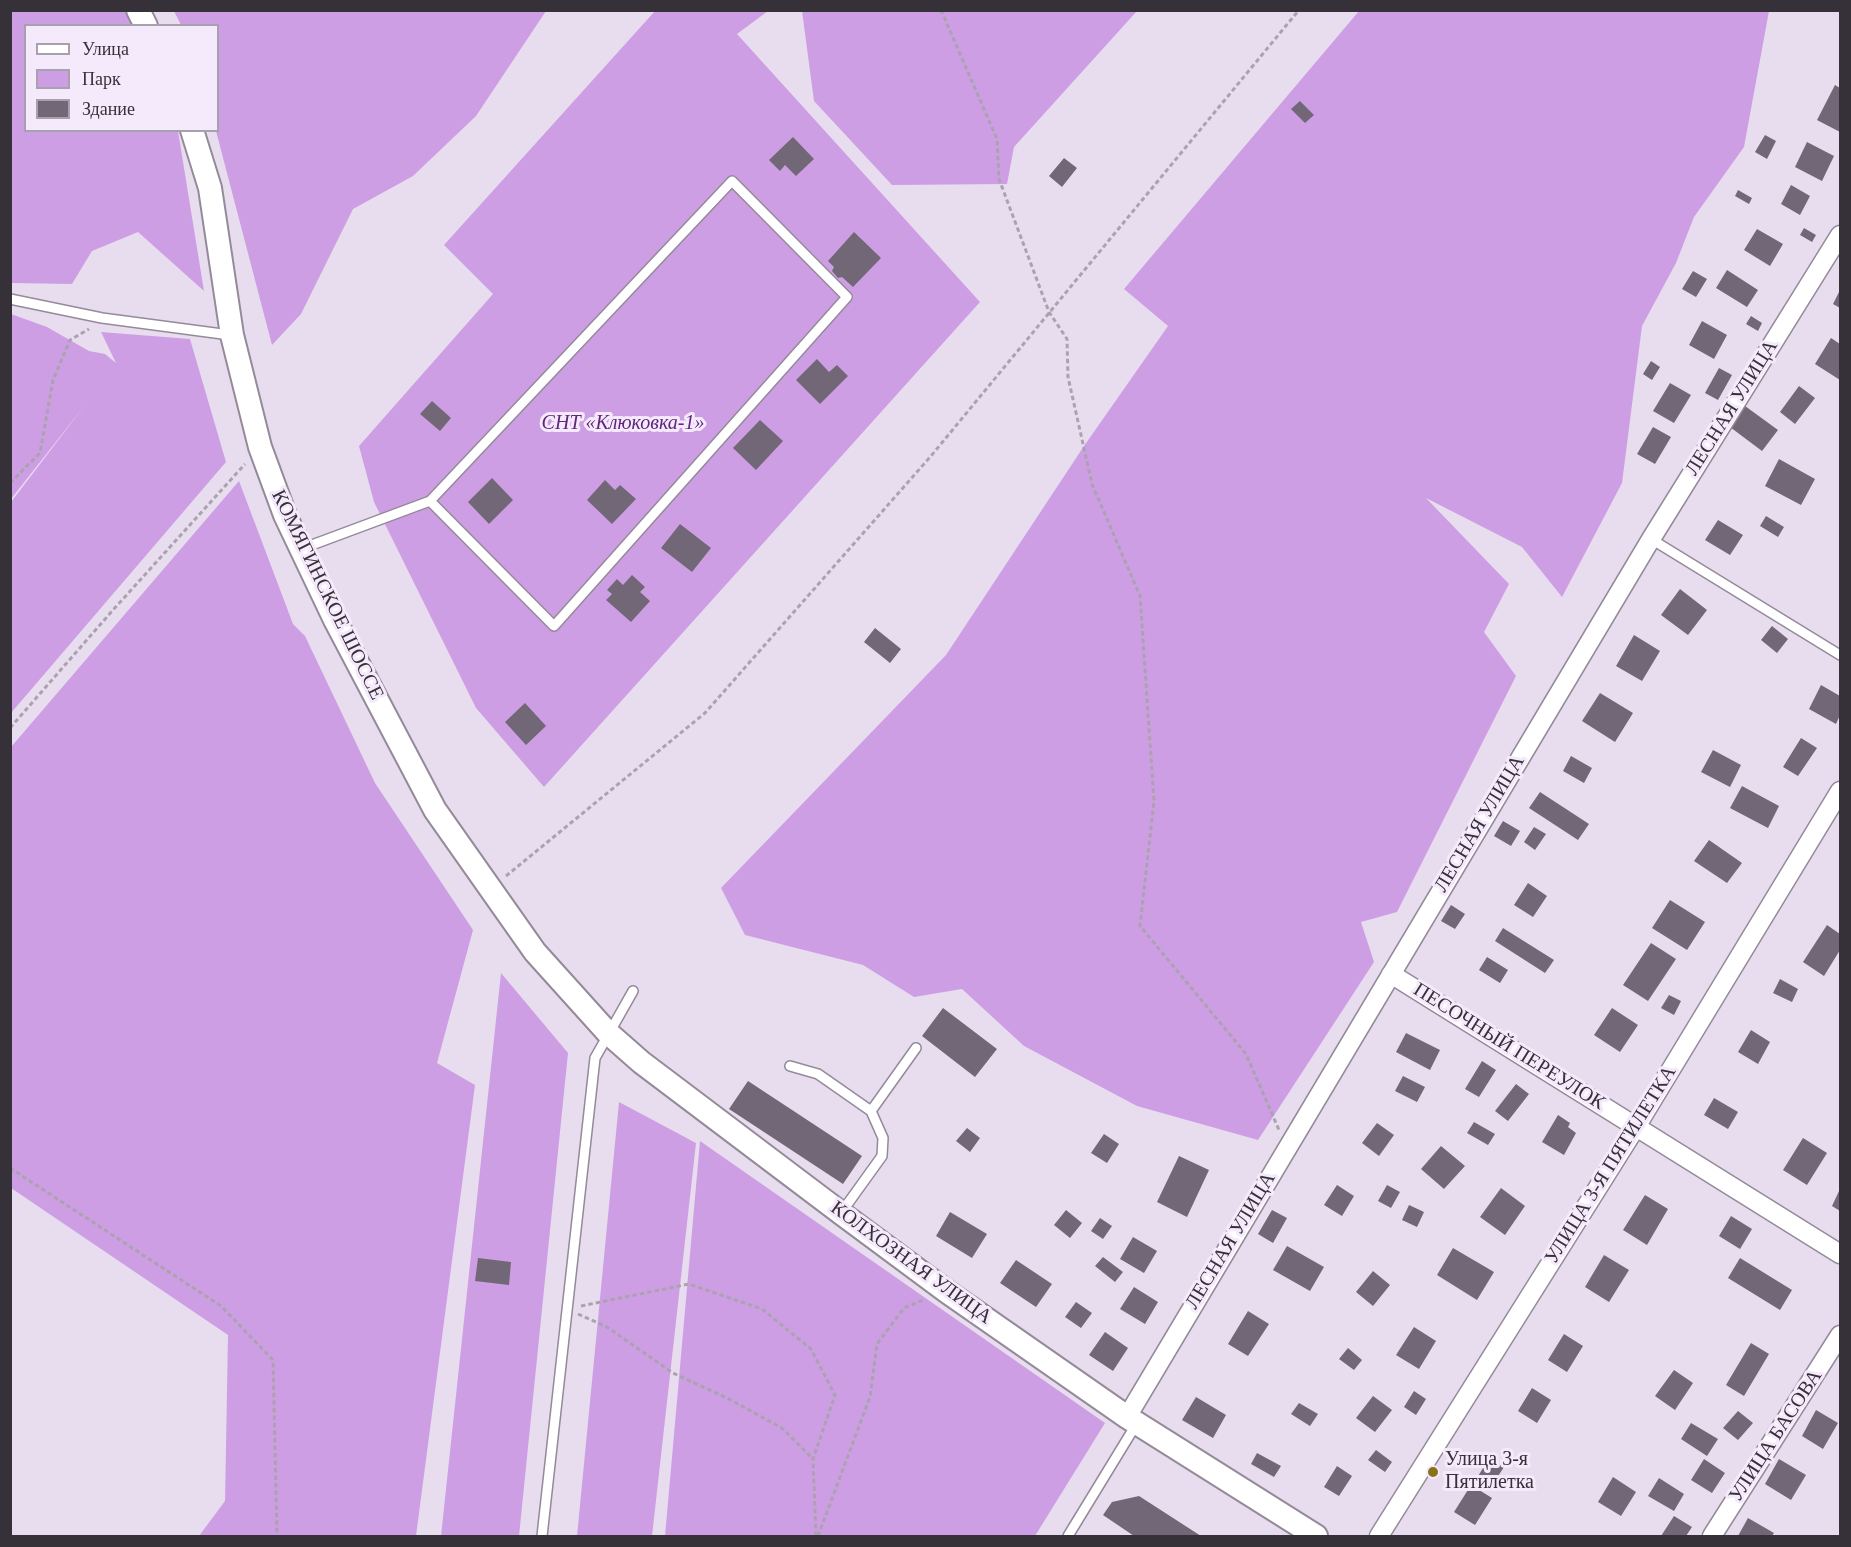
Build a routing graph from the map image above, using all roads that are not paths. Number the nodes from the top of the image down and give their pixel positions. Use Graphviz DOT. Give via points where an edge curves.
graph roads {
  1 [pos="138,10"];
  2 [pos="145,24"];
  3 [pos="193,132"];
  4 [pos="1840,235"];
  5 [pos="10,299"];
  6 [pos="232,335"];
  7 [pos="430,501"];
  8 [pos="1651,539"];
  9 [pos="301,549"];
  10 [pos="1840,655"];
  11 [pos="1840,791"];
  12 [pos="535,952"];
  13 [pos="1391,974"];
  14 [pos="633,991"];
  15 [pos="608,1034"];
  16 [pos="916,1048"];
  17 [pos="790,1066"];
  18 [pos="871,1111"];
  19 [pos="1635,1127"];
  20 [pos="841,1213"];
  21 [pos="1840,1254"];
  22 [pos="1840,1335"];
  23 [pos="1132,1420"];
  24 [pos="542,1536"];
  25 [pos="1068,1536"];
  26 [pos="1316,1536"];
  27 [pos="1380,1536"];
  28 [pos="1712,1536"];
  1 -- 2 [label="street"];
  3 -- 6 [label="street, КОМЯГИНСКОЕ ШОССЕ" via="210,188"];
  4 -- 8 [label="street, ЛЕСНАЯ УЛИЦА"];
  5 -- 6 [label="lane" via="102,318"];
  6 -- 9 [label="street, КОМЯГИНСКОЕ ШОССЕ" via="260,447"];
  7 -- 7 [label="lane" via="732,181 847,297 554,626"];
  7 -- 9 [label="lane"];
  8 -- 10 [label="lane"];
  8 -- 13 [label="street, ЛЕСНАЯ УЛИЦА"];
  9 -- 12 [label="street, КОМЯГИНСКОЕ ШОССЕ" via="435,810"];
  11 -- 19 [label="street, УЛИЦА 3-Я ПЯТИЛЕТКА"];
  12 -- 15 [label="street, КОЛХОЗНАЯ УЛИЦА"];
  13 -- 19 [label="street, ПЕСОЧНЫЙ ПЕРЕУЛОК"];
  13 -- 23 [label="street, ЛЕСНАЯ УЛИЦА"];
  14 -- 15 [label="lane"];
  15 -- 20 [label="street, КОЛХОЗНАЯ УЛИЦА"];
  15 -- 24 [label="lane" via="595,1058"];
  16 -- 18 [label="lane"];
  17 -- 18 [label="lane" via="818,1074"];
  18 -- 20 [label="lane" via="883,1138 882,1156"];
  19 -- 21 [label="street, ПЕСОЧНЫЙ ПЕРЕУЛОК"];
  19 -- 27 [label="street, УЛИЦА 3-Я ПЯТИЛЕТКА"];
  20 -- 23 [label="street, КОЛХОЗНАЯ УЛИЦА"];
  22 -- 28 [label="street, УЛИЦА БАСОВА"];
  23 -- 25 [label="lane"];
  23 -- 26 [label="street, КОЛХОЗНАЯ УЛИЦА"];
}
